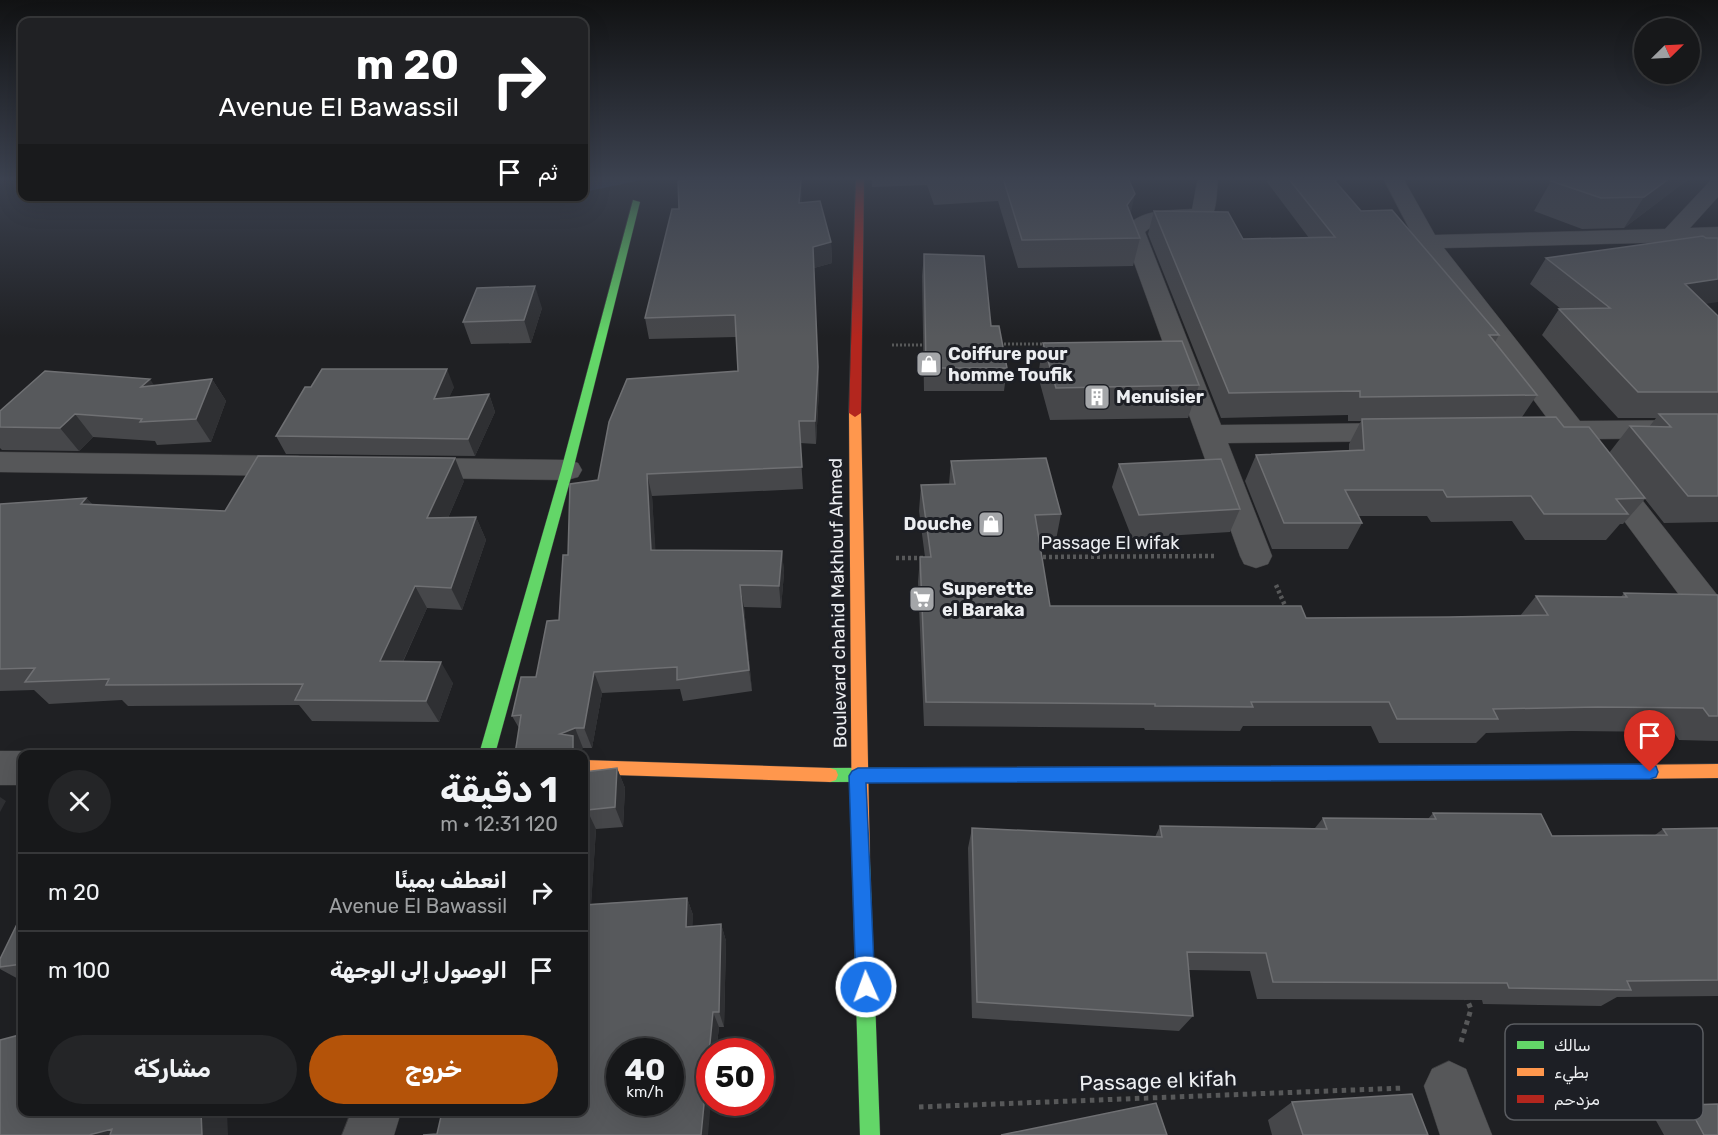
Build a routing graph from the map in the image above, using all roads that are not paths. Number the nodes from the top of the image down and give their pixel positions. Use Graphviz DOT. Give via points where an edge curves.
graph roads {
  1 [pos="629,231"];
  2 [pos="859,231"];
  3 [pos="1134,231"];
  4 [pos="1421,231"];
  5 [pos="1675,231"];
  6 [pos="1672,234"];
  7 [pos="1718,234"];
  8 [pos="1427,242"];
  9 [pos="1718,429"];
  10 [pos="1571,430"];
  11 [pos="1524,431"];
  12 [pos="1431,432"];
  13 [pos="1210,434"];
  14 [pos="0,462"];
  15 [pos="331,467"];
  16 [pos="390,467"];
  17 [pos="567,470"];
  18 [pos="1256,556"];
  19 [pos="1718,621"];
  20 [pos="488,750"];
  21 [pos="588,767"];
  22 [pos="0,768"];
  23 [pos="18,768"];
  24 [pos="1718,771"];
  25 [pos="858,776"];
  26 [pos="1449,1086"];
  27 [pos="375,1116"];
  28 [pos="368,1135"];
  29 [pos="870,1135"];
  30 [pos="1466,1135"];
  1 -- 17 [label="street"];
  2 -- 25 [label="street, Boulevard chahid Makhlouf Ahmed" via="854,474"];
  3 -- 13 [label="street"];
  4 -- 8 [label="street"];
  5 -- 6 [label="street"];
  6 -- 7 [label="street"];
  6 -- 8 [label="street"];
  8 -- 10 [label="street"];
  9 -- 10 [label="street"];
  10 -- 11 [label="street"];
  10 -- 19 [label="street"];
  12 -- 13 [label="street"];
  13 -- 18 [label="street"];
  14 -- 15 [label="street"];
  16 -- 17 [label="street"];
  17 -- 20 [label="street"];
  21 -- 25 [label="street"];
  22 -- 23 [label="street"];
  24 -- 25 [label="street"];
  25 -- 29 [label="street, Boulevard chahid Makhlouf Ahmed"];
  26 -- 30 [label="street"];
  27 -- 28 [label="street"];
}
